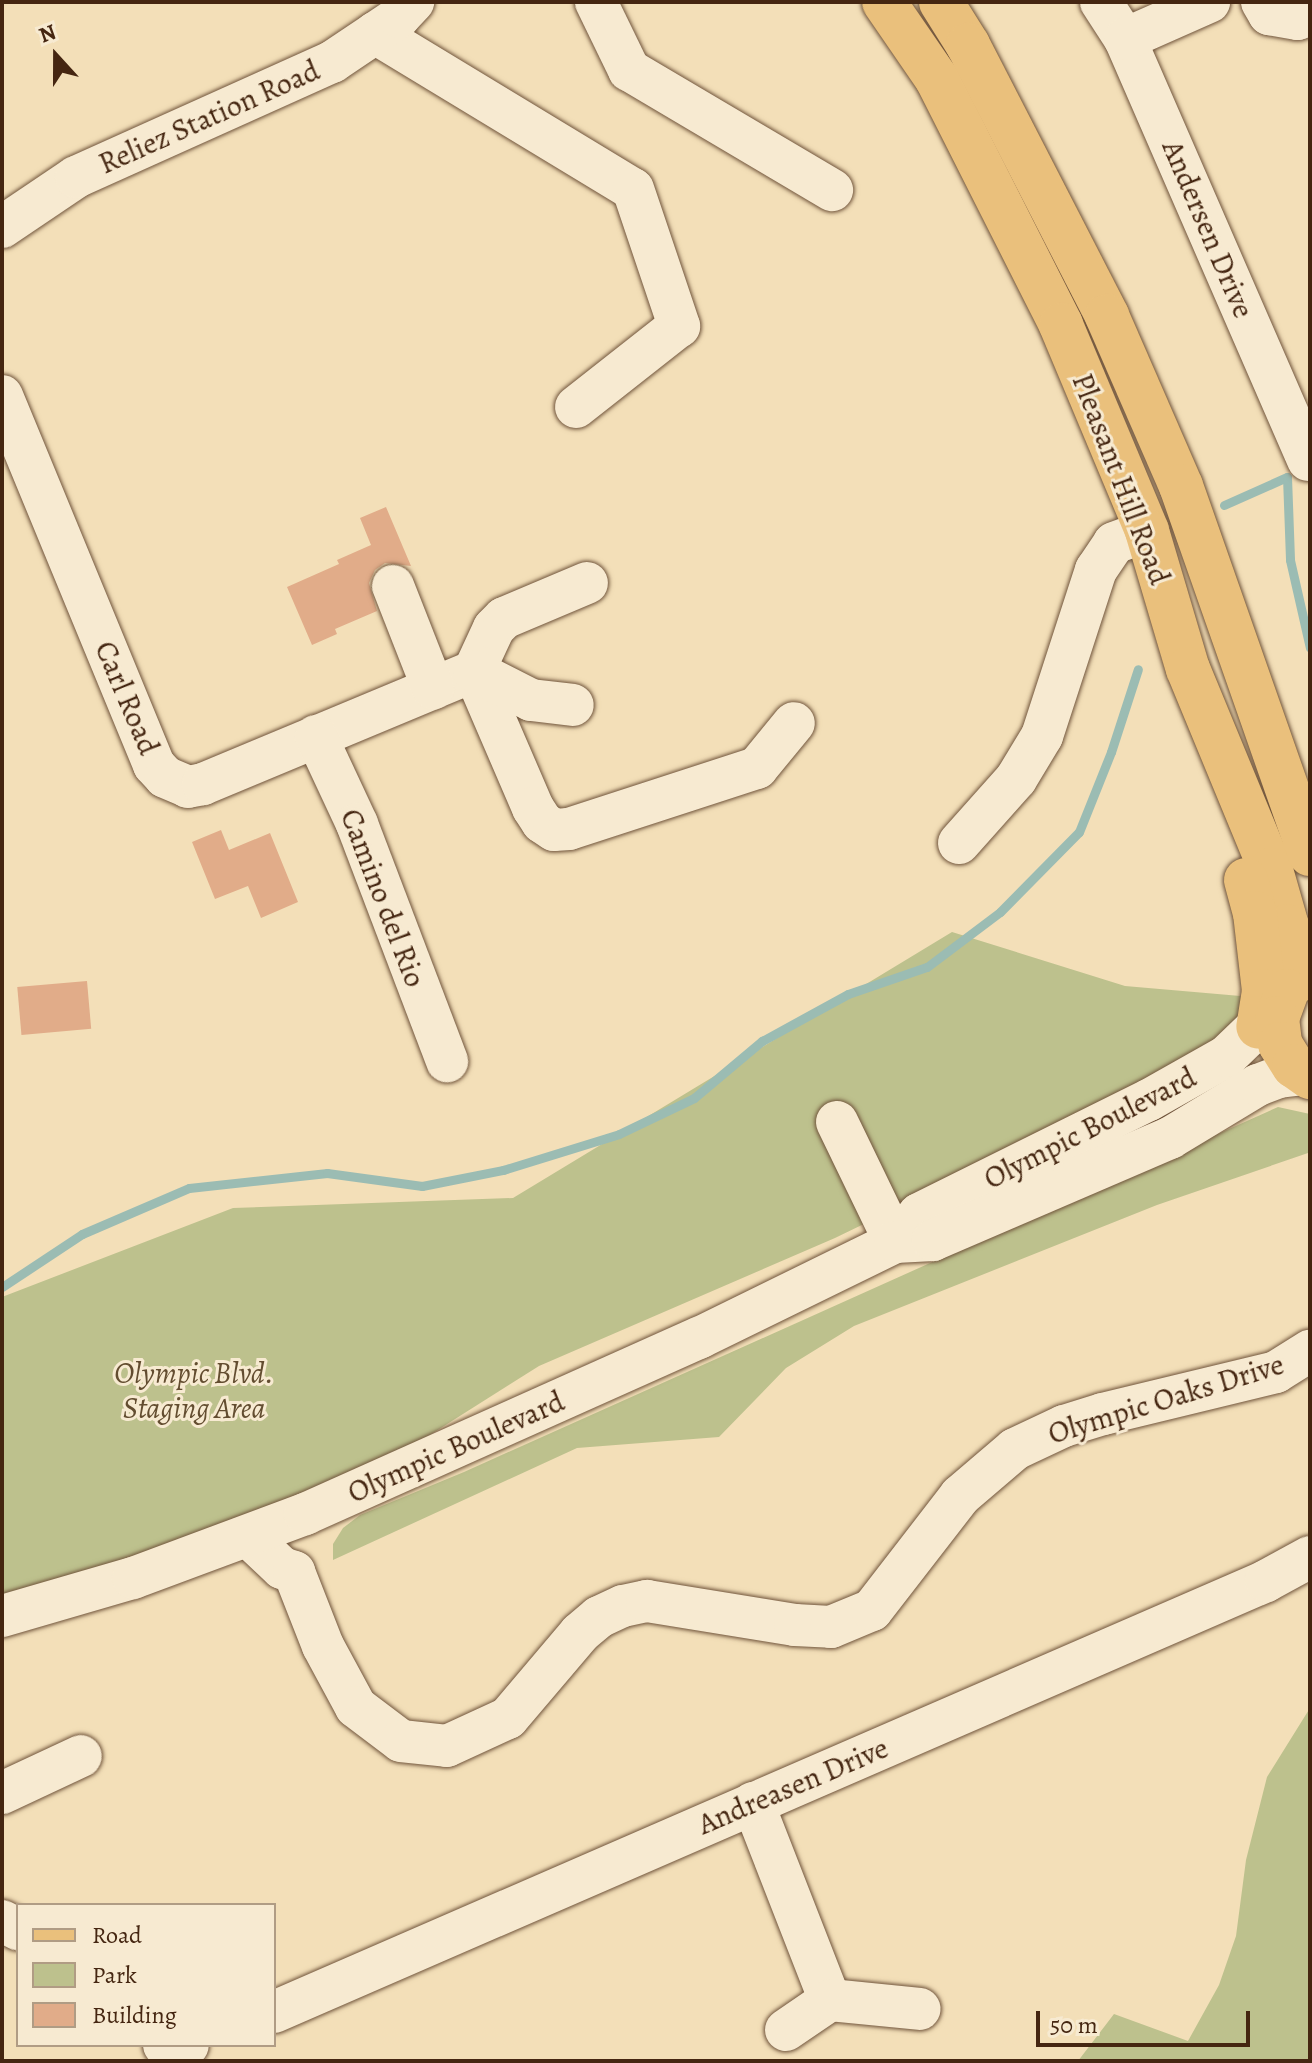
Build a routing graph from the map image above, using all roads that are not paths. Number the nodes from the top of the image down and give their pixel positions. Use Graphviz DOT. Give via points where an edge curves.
graph roads {
  1 [pos="413,2"];
  2 [pos="596,2"];
  3 [pos="884,2"];
  4 [pos="941,2"];
  5 [pos="1101,2"];
  6 [pos="1209,2"];
  7 [pos="1262,2"];
  8 [pos="1310,14"];
  9 [pos="375,33"];
  10 [pos="1125,39"];
  11 [pos="832,190"];
  12 [pos="2,227"];
  13 [pos="2,396"];
  14 [pos="576,407"];
  15 [pos="1308,460"];
  16 [pos="1147,531"];
  17 [pos="587,583"];
  18 [pos="393,586"];
  19 [pos="1188,669"];
  20 [pos="474,671"];
  21 [pos="433,688"];
  22 [pos="573,705"];
  23 [pos="794,723"];
  24 [pos="316,736"];
  25 [pos="959,843"];
  26 [pos="1310,854"];
  27 [pos="1286,996"];
  28 [pos="447,1061"];
  29 [pos="1307,1076"];
  30 [pos="837,1122"];
  31 [pos="895,1242"];
  32 [pos="1310,1351"];
  33 [pos="305,1514"];
  34 [pos="248,1536"];
  35 [pos="1310,1557"];
  36 [pos="294,1572"];
  37 [pos="2,1616"];
  38 [pos="81,1756"];
  39 [pos="2,1793"];
  40 [pos="753,1803"];
  41 [pos="830,2000"];
  42 [pos="920,2009"];
  43 [pos="276,2011"];
  44 [pos="786,2030"];
  1 -- 9 [label="street, Reliez Station Road"];
  2 -- 11 [label="street" via="629,70"];
  3 -- 16 [label="main road, Pleasant Hill Road" via="937,79 1061,325"];
  4 -- 26 [label="main road, Pleasant Hill Road" via="1107,316 1181,486"];
  5 -- 10 [label="street, Andersen Drive"];
  6 -- 10 [label="street"];
  7 -- 8 [label="street" via="1269,14 1298,19"];
  9 -- 12 [label="street, Reliez Station Road" via="332,62 76,177"];
  9 -- 14 [label="street" via="633,189 679,326"];
  10 -- 15 [label="street, Andersen Drive"];
  13 -- 24 [label="street, Carl Road" via="154,765 165,777 188,787 203,784"];
  16 -- 19 [label="main road, Pleasant Hill Road"];
  16 -- 25 [label="street" via="1114,543 1096,570 1042,736 1016,779"];
  17 -- 20 [label="street" via="504,618"];
  18 -- 21 [label="street"];
  19 -- 27 [label="main road, Pleasant Hill Road" via="1271,870 1287,926"];
  19 -- 27 [label="main road" via="1255,913 1264,991"];
  20 -- 21 [label="street, Carl Road"];
  20 -- 22 [label="street" via="531,700"];
  20 -- 23 [label="street" via="533,808 554,830 757,768"];
  21 -- 24 [label="street, Carl Road"];
  24 -- 28 [label="street, Camino del Rio" via="357,824"];
  27 -- 29 [label="main road, Olympic Boulevard" via="1280,1044"];
  27 -- 31 [label="street, Olympic Boulevard" via="1227,1056 919,1214"];
  29 -- 31 [label="street, Olympic Boulevard" via="1279,1077 1258,1085 1170,1138 933,1240"];
  30 -- 31 [label="street"];
  31 -- 33 [label="street, Olympic Boulevard" via="699,1338"];
  32 -- 36 [label="street, Olympic Oaks Drive" via="1276,1372 1103,1414 1015,1449 960,1496 872,1610 831,1627 647,1601 623,1606 580,1633 508,1718 447,1746 401,1741 356,1707 323,1646"];
  33 -- 34 [label="street, Olympic Boulevard"];
  33 -- 36 [label="street"];
  34 -- 36 [label="street" via="282,1568"];
  34 -- 37 [label="street, Olympic Boulevard" via="133,1578"];
  35 -- 40 [label="street, Andreasen Drive" via="1266,1581"];
  38 -- 39 [label="street"];
  40 -- 41 [label="street"];
  40 -- 43 [label="street, Andreasen Drive"];
  41 -- 42 [label="street"];
  41 -- 44 [label="street"];
}
